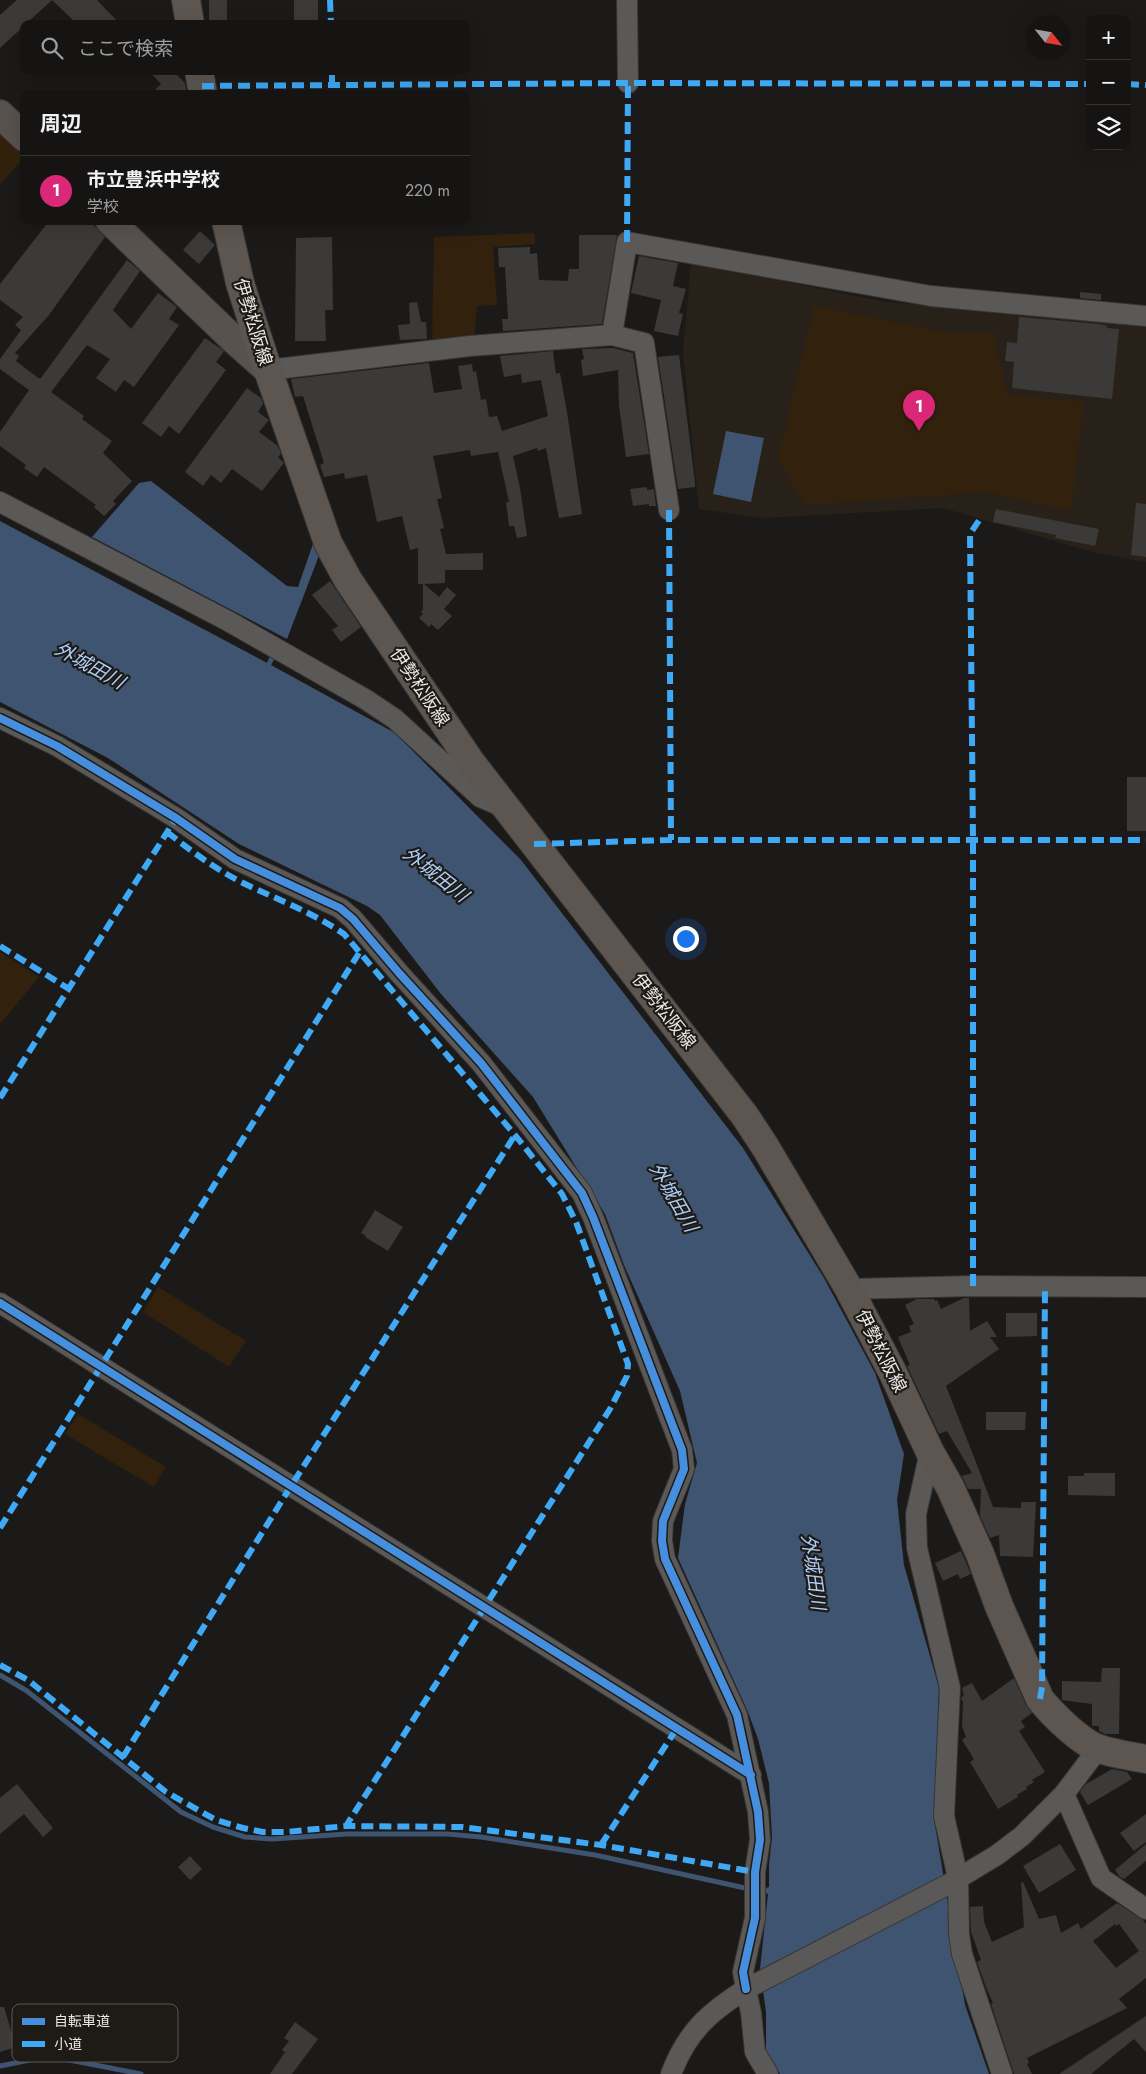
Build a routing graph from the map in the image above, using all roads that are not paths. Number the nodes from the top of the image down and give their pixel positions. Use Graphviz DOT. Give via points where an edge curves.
graph roads {
  1 [pos="186,0"];
  2 [pos="627,0"];
  3 [pos="189,20"];
  4 [pos="200,75"];
  5 [pos="628,83"];
  6 [pos="202,90"];
  7 [pos="0,114"];
  8 [pos="20,133"];
  9 [pos="114,225"];
  10 [pos="227,225"];
  11 [pos="1146,316"];
  12 [pos="612,335"];
  13 [pos="268,370"];
  14 [pos="0,502"];
  15 [pos="669,510"];
  16 [pos="0,718"];
  17 [pos="506,808"];
  18 [pos="1146,1287"];
  19 [pos="849,1290"];
  20 [pos="0,1303"];
  21 [pos="930,1452"];
  22 [pos="1098,1749"];
  23 [pos="1146,1759"];
  24 [pos="751,1775"];
  25 [pos="1064,1794"];
  26 [pos="954,1881"];
  27 [pos="1146,1909"];
  28 [pos="750,1987"];
  29 [pos="671,2074"];
  30 [pos="768,2074"];
  31 [pos="1002,2074"];
  1 -- 3 [label="main road"];
  2 -- 5 [label="street"];
  4 -- 6 [label="main road"];
  7 -- 8 [label="street"];
  9 -- 13 [label="street"];
  10 -- 13 [label="main road, 伊勢松阪線" via="240,283"];
  11 -- 12 [label="street" via="931,296 627,242"];
  12 -- 13 [label="street" via="470,346"];
  12 -- 15 [label="street" via="644,343"];
  13 -- 17 [label="main road, 伊勢松阪線" via="328,543 348,580 464,753"];
  14 -- 17 [label="street" via="228,621 365,699 395,719 480,797"];
  16 -- 24 [label="street" via="57,746 176,818 235,859 340,908 481,1063 582,1192 682,1450 684,1469 663,1521 665,1559 738,1715"];
  17 -- 19 [label="main road, 伊勢松阪線" via="745,1116"];
  18 -- 19 [label="street" via="973,1286"];
  19 -- 21 [label="main road, 伊勢松阪線" via="894,1373"];
  20 -- 24 [label="street"];
  21 -- 22 [label="main road, 伊勢松阪線" via="950,1486 1040,1698 1066,1726"];
  21 -- 26 [label="street" via="916,1514 917,1548 950,1688 944,1816"];
  22 -- 23 [label="main road, 伊勢松阪線"];
  22 -- 25 [label="street"];
  24 -- 28 [label="street" via="760,1840 755,1918 744,1972"];
  25 -- 26 [label="street" via="1022,1836"];
  25 -- 27 [label="street" via="1101,1878"];
  26 -- 28 [label="street"];
  26 -- 31 [label="street" via="962,1954"];
  28 -- 29 [label="street" via="719,2006 690,2036"];
  28 -- 30 [label="street" via="755,2052"];
}
